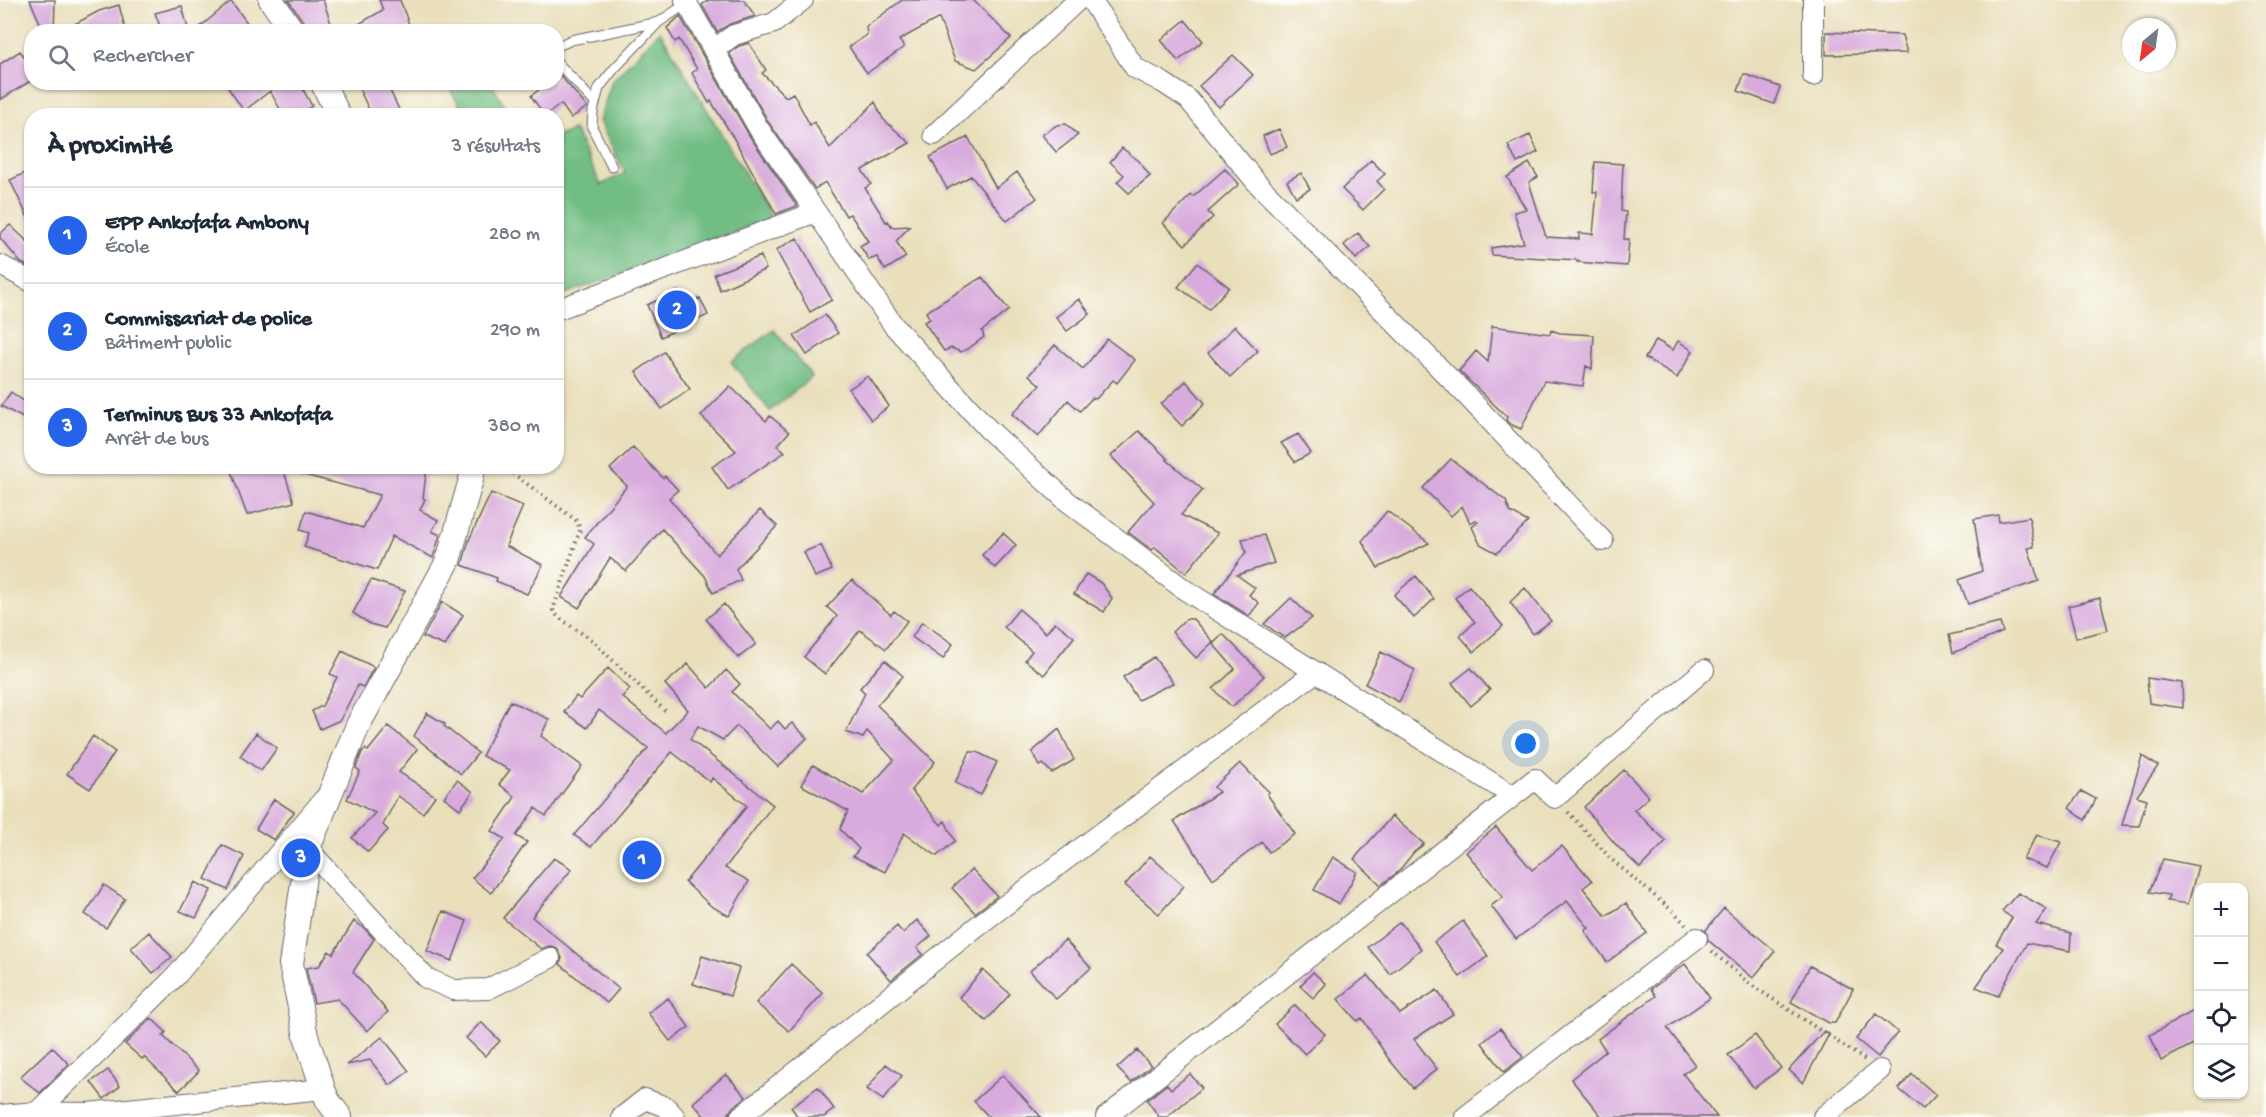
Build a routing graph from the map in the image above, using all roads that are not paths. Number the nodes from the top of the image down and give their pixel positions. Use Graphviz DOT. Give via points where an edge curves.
graph roads {
  1 [pos="271,0"];
  2 [pos="803,0"];
  3 [pos="1078,0"];
  4 [pos="1091,0"];
  5 [pos="1812,0"];
  6 [pos="686,2"];
  7 [pos="659,22"];
  8 [pos="288,24"];
  9 [pos="564,43"];
  10 [pos="713,50"];
  11 [pos="564,69"];
  12 [pos="1813,76"];
  13 [pos="326,90"];
  14 [pos="596,103"];
  15 [pos="335,108"];
  16 [pos="934,135"];
  17 [pos="612,167"];
  18 [pos="816,212"];
  19 [pos="0,266"];
  20 [pos="24,278"];
  21 [pos="564,307"];
  22 [pos="472,474"];
  23 [pos="1603,541"];
  24 [pos="1704,670"];
  25 [pos="1316,672"];
  26 [pos="333,787"];
  27 [pos="1513,796"];
  28 [pos="308,849"];
  29 [pos="1697,938"];
  30 [pos="550,958"];
  31 [pos="1880,1070"];
  32 [pos="323,1089"];
  33 [pos="37,1112"];
  34 [pos="0,1115"];
  35 [pos="340,1117"];
  36 [pos="622,1117"];
  37 [pos="675,1117"];
  38 [pos="740,1117"];
  39 [pos="1106,1117"];
  40 [pos="1465,1117"];
  41 [pos="1823,1117"];
  1 -- 8 [label="street"];
  2 -- 10 [label="street" via="774,23 734,35"];
  3 -- 16 [label="street"];
  4 -- 23 [label="street" via="1135,68 1188,99 1257,183"];
  5 -- 12 [label="street"];
  6 -- 7 [label="lane"];
  6 -- 10 [label="street"];
  7 -- 9 [label="lane"];
  7 -- 14 [label="lane" via="599,88"];
  10 -- 18 [label="street" via="759,129"];
  11 -- 14 [label="lane"];
  13 -- 15 [label="street"];
  14 -- 17 [label="lane" via="592,127"];
  18 -- 21 [label="street"];
  18 -- 25 [label="street" via="894,326 988,429 1067,501 1185,590"];
  19 -- 20 [label="street"];
  22 -- 26 [label="street" via="448,561 358,725"];
  24 -- 27 [label="street" via="1555,798 1534,779"];
  25 -- 27 [label="street"];
  25 -- 38 [label="street" via="976,927"];
  26 -- 28 [label="street"];
  26 -- 33 [label="street" via="176,976"];
  27 -- 39 [label="street"];
  28 -- 30 [label="street" via="426,978 454,990 488,989"];
  28 -- 32 [label="street" via="291,964 306,1036"];
  29 -- 40 [label="street"];
  31 -- 41 [label="street"];
  32 -- 33 [label="street" via="88,1113"];
  32 -- 35 [label="street"];
  33 -- 34 [label="street"];
  36 -- 37 [label="street" via="645,1098 666,1107"];
}
